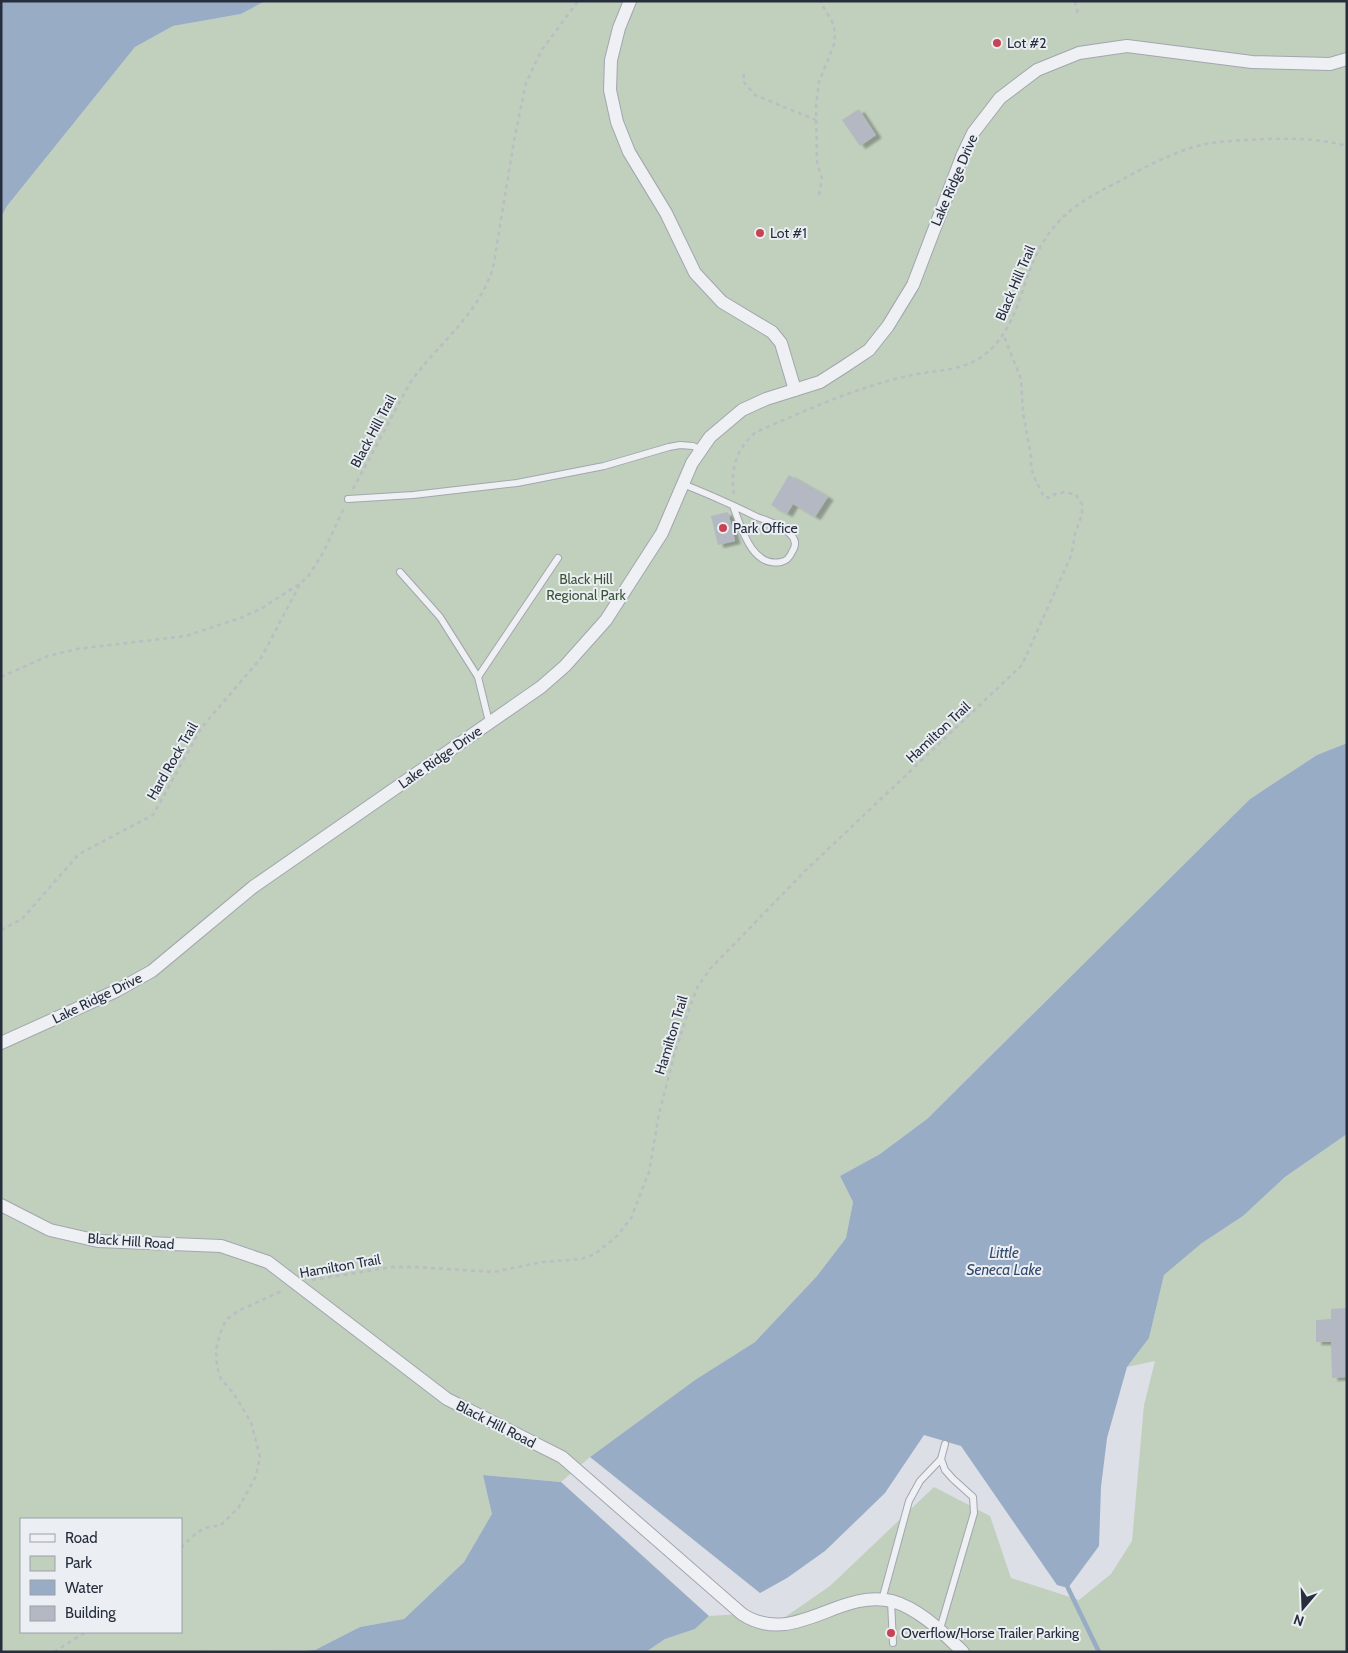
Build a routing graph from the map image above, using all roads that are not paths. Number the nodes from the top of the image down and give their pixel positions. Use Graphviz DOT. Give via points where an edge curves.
graph roads {
  1 [pos="630,1"];
  2 [pos="1347,59"];
  3 [pos="795,390"];
  4 [pos="701,450"];
  5 [pos="683,484"];
  6 [pos="348,499"];
  7 [pos="733,506"];
  8 [pos="558,558"];
  9 [pos="400,572"];
  10 [pos="478,677"];
  11 [pos="489,722"];
  12 [pos="1,1043"];
  13 [pos="1,1205"];
  14 [pos="945,1444"];
  15 [pos="941,1459"];
  16 [pos="886,1601"];
  17 [pos="940,1630"];
  18 [pos="893,1643"];
  19 [pos="963,1652"];
  1 -- 3 [label="street" via="611,60 610,90 617,122 629,152 666,213 695,273 722,302 772,332 781,343"];
  2 -- 3 [label="street, Lake Ridge Drive" via="1330,64 1252,62 1127,46 1079,53 1037,70 1000,98 973,132 913,285 888,326 869,350 820,382"];
  3 -- 4 [label="street, Lake Ridge Drive" via="742,410 710,437"];
  4 -- 5 [label="street, Lake Ridge Drive"];
  4 -- 6 [label="lane" via="680,445 604,466 517,483"];
  5 -- 7 [label="lane"];
  5 -- 11 [label="street, Lake Ridge Drive" via="662,534 606,620 565,666 541,687"];
  7 -- 7 [label="lane" via="791,534 795,541 791,556 783,562 775,562 758,555 750,547"];
  8 -- 10 [label="lane"];
  9 -- 10 [label="lane" via="440,617"];
  10 -- 11 [label="lane"];
  11 -- 12 [label="street, Lake Ridge Drive" via="253,887 152,971 116,991"];
  13 -- 16 [label="street, Black Hill Road" via="50,1230 98,1241 221,1246 268,1262 447,1399 562,1458 750,1620 770,1626 789,1625 867,1600"];
  14 -- 15 [label="lane"];
  15 -- 16 [label="lane" via="920,1481 909,1501"];
  15 -- 17 [label="lane" via="952,1479 973,1497 974,1513"];
  16 -- 17 [label="street, Black Hill Road" via="914,1610"];
  16 -- 18 [label="lane"];
  17 -- 19 [label="street, Black Hill Road"];
}
